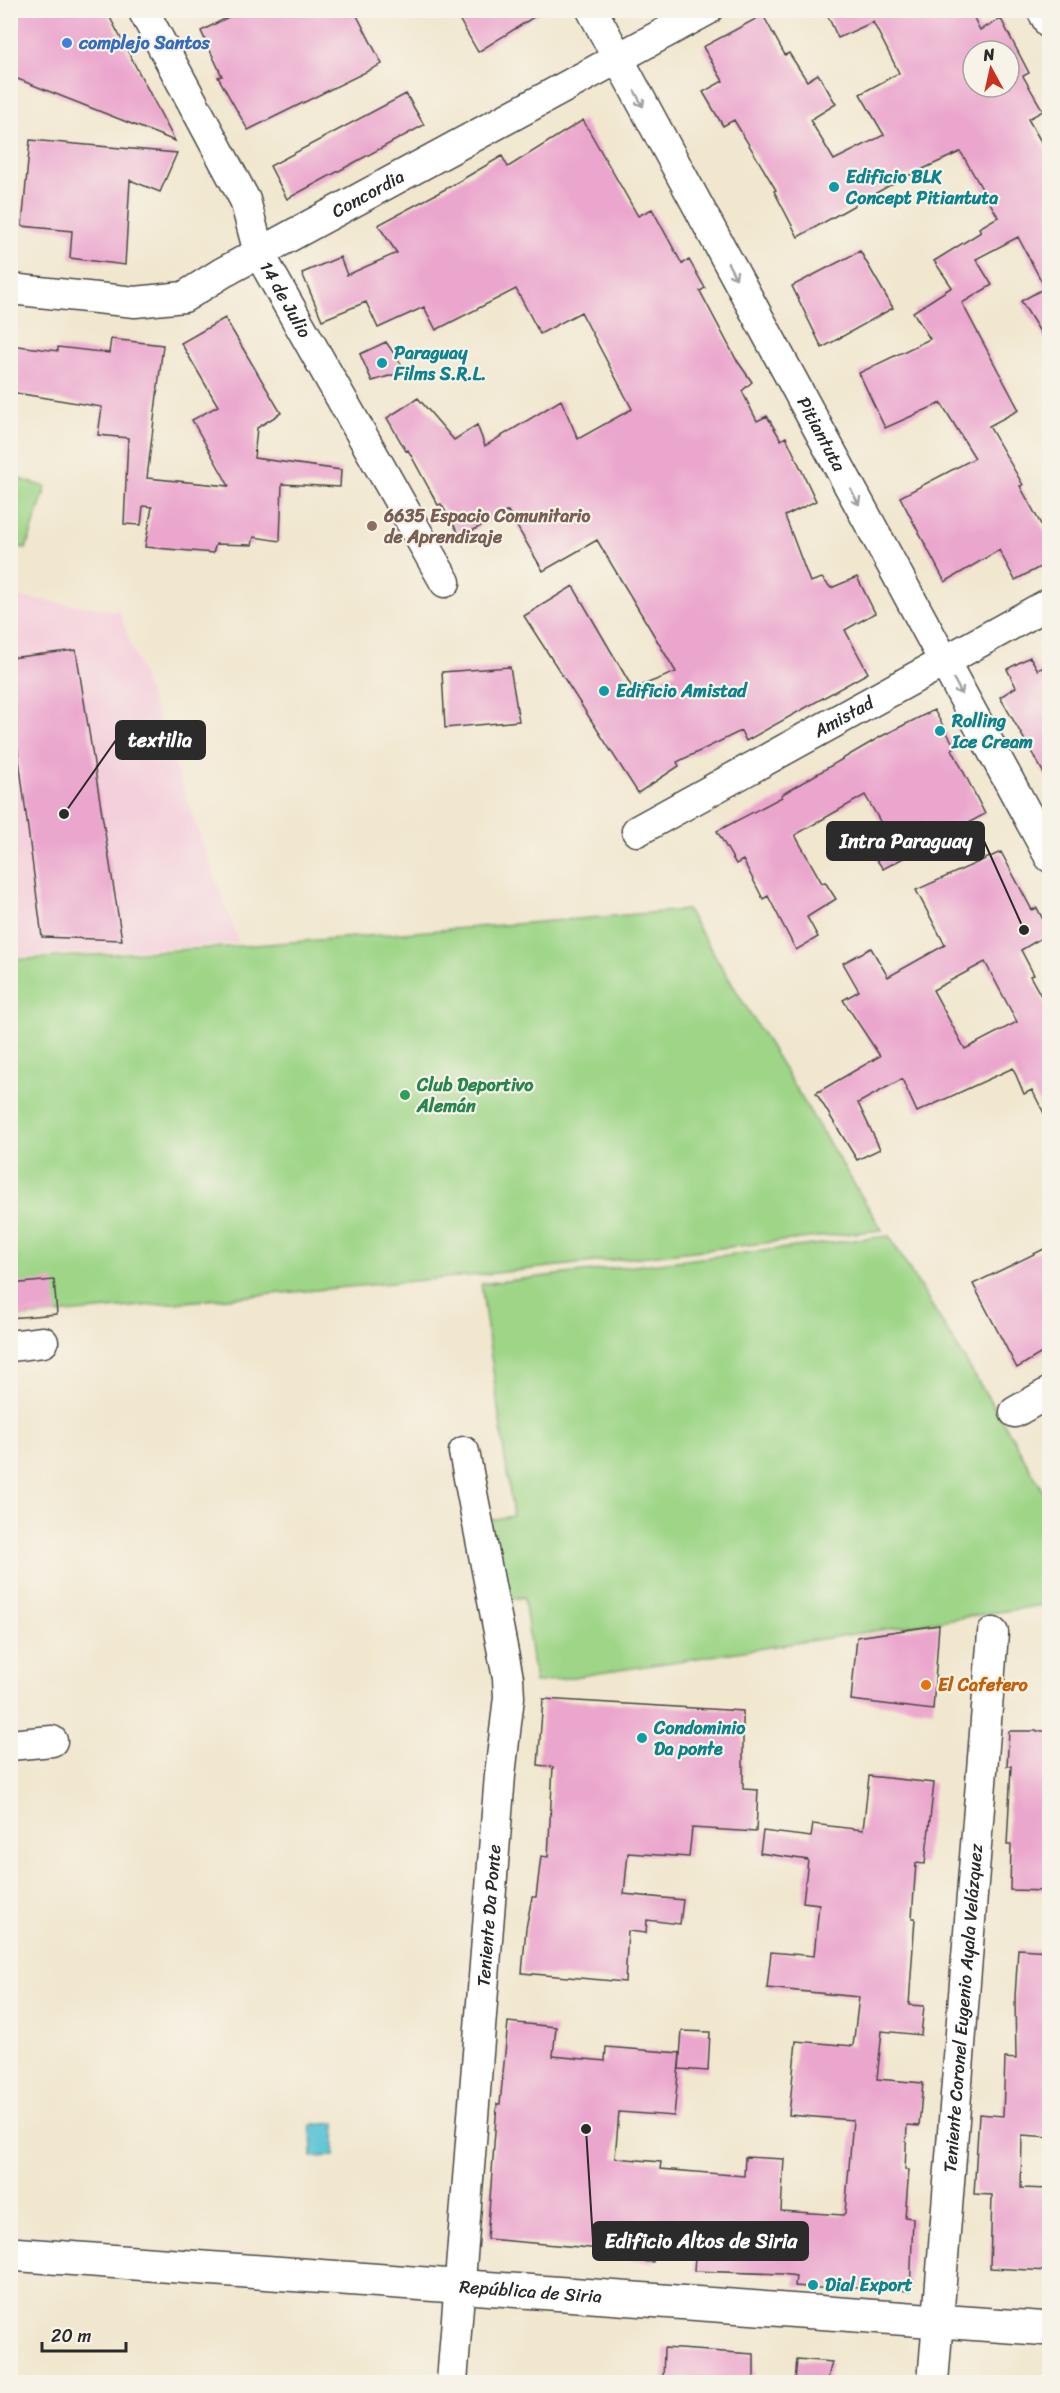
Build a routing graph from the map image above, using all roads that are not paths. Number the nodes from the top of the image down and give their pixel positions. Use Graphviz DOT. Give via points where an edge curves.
graph roads {
  1 [pos="143,10"];
  2 [pos="592,10"];
  3 [pos="707,10"];
  4 [pos="1042,10"];
  5 [pos="1050,24"];
  6 [pos="618,59"];
  7 [pos="259,253"];
  8 [pos="10,289"];
  9 [pos="445,582"];
  10 [pos="1050,603"];
  11 [pos="943,660"];
  12 [pos="637,831"];
  13 [pos="1050,858"];
  14 [pos="43,1342"];
  15 [pos="10,1346"];
  16 [pos="1050,1392"];
  17 [pos="1015,1412"];
  18 [pos="464,1452"];
  19 [pos="993,1633"];
  20 [pos="52,1741"];
  21 [pos="10,1745"];
  22 [pos="10,2254"];
  23 [pos="458,2286"];
  24 [pos="937,2321"];
  25 [pos="1050,2329"];
  26 [pos="452,2382"];
  27 [pos="933,2382"];
  1 -- 7 [label="street, 14 de Julio" via="244,200"];
  2 -- 6 [label="street, Pitiantuta"];
  3 -- 6 [label="street, Concordia"];
  4 -- 5 [label="street"];
  6 -- 7 [label="street, Concordia"];
  6 -- 11 [label="street, Pitiantuta, one-way"];
  7 -- 8 [label="street, Concordia" via="184,297 135,302"];
  7 -- 9 [label="street, 14 de Julio"];
  10 -- 11 [label="street, Amistad"];
  11 -- 12 [label="street, Amistad"];
  11 -- 13 [label="street, Pitiantuta, one-way"];
  14 -- 15 [label="street"];
  16 -- 17 [label="street"];
  18 -- 23 [label="street, Teniente Da Ponte" via="509,1697"];
  19 -- 24 [label="street, Teniente Coronel Eugenio Ayala Velázquez"];
  20 -- 21 [label="street"];
  22 -- 23 [label="street, República de Siria"];
  23 -- 24 [label="street, República de Siria"];
  23 -- 26 [label="street, Teniente Da Ponte"];
  24 -- 25 [label="street, República de Siria"];
  24 -- 27 [label="street, Teniente Coronel Eugenio Ayala Velázquez"];
}
